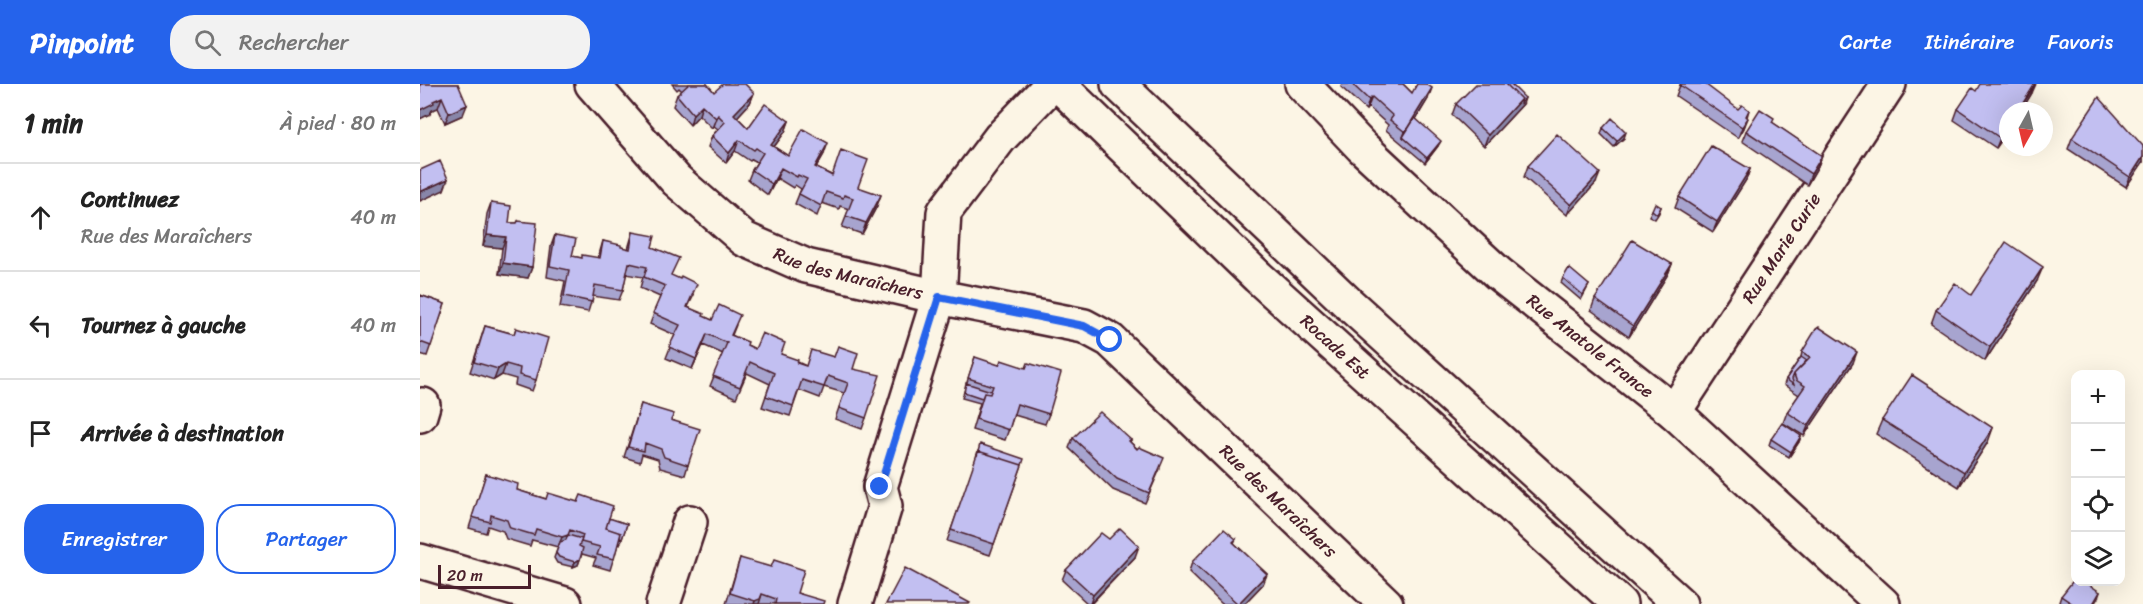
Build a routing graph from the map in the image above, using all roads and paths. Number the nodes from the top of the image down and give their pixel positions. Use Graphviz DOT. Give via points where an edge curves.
graph roads {
  1 [pos="592,84"];
  2 [pos="1052,84"];
  3 [pos="1058,84"];
  4 [pos="1118,84"];
  5 [pos="1302,84"];
  6 [pos="1889,84"];
  7 [pos="939,297"];
  8 [pos="1674,412"];
  9 [pos="690,522"];
  10 [pos="420,561"];
  11 [pos="565,604"];
  12 [pos="663,604"];
  13 [pos="855,604"];
  14 [pos="1386,604"];
  15 [pos="1620,604"];
  16 [pos="1680,604"];
  17 [pos="1883,604"];
  1 -- 7 [label="main road, Rue des Maraîchers" via="676,180 744,239 806,266"];
  2 -- 7 [label="main road" via="1000,138 944,212"];
  3 -- 15 [label="main road, Rocade Est" via="1258,277"];
  4 -- 16 [label="main road" via="1348,303"];
  5 -- 8 [label="main road, Rue Anatole France" via="1362,147 1499,274"];
  6 -- 8 [label="main road, Rue Marie Curie"];
  7 -- 13 [label="main road" via="880,487 885,506"];
  7 -- 14 [label="main road, Rue des Maraîchers" via="1084,326 1110,340"];
  8 -- 17 [label="main road, Rue Anatole France"];
  9 -- 12 [label="main road"];
  10 -- 11 [label="main road"];
}
